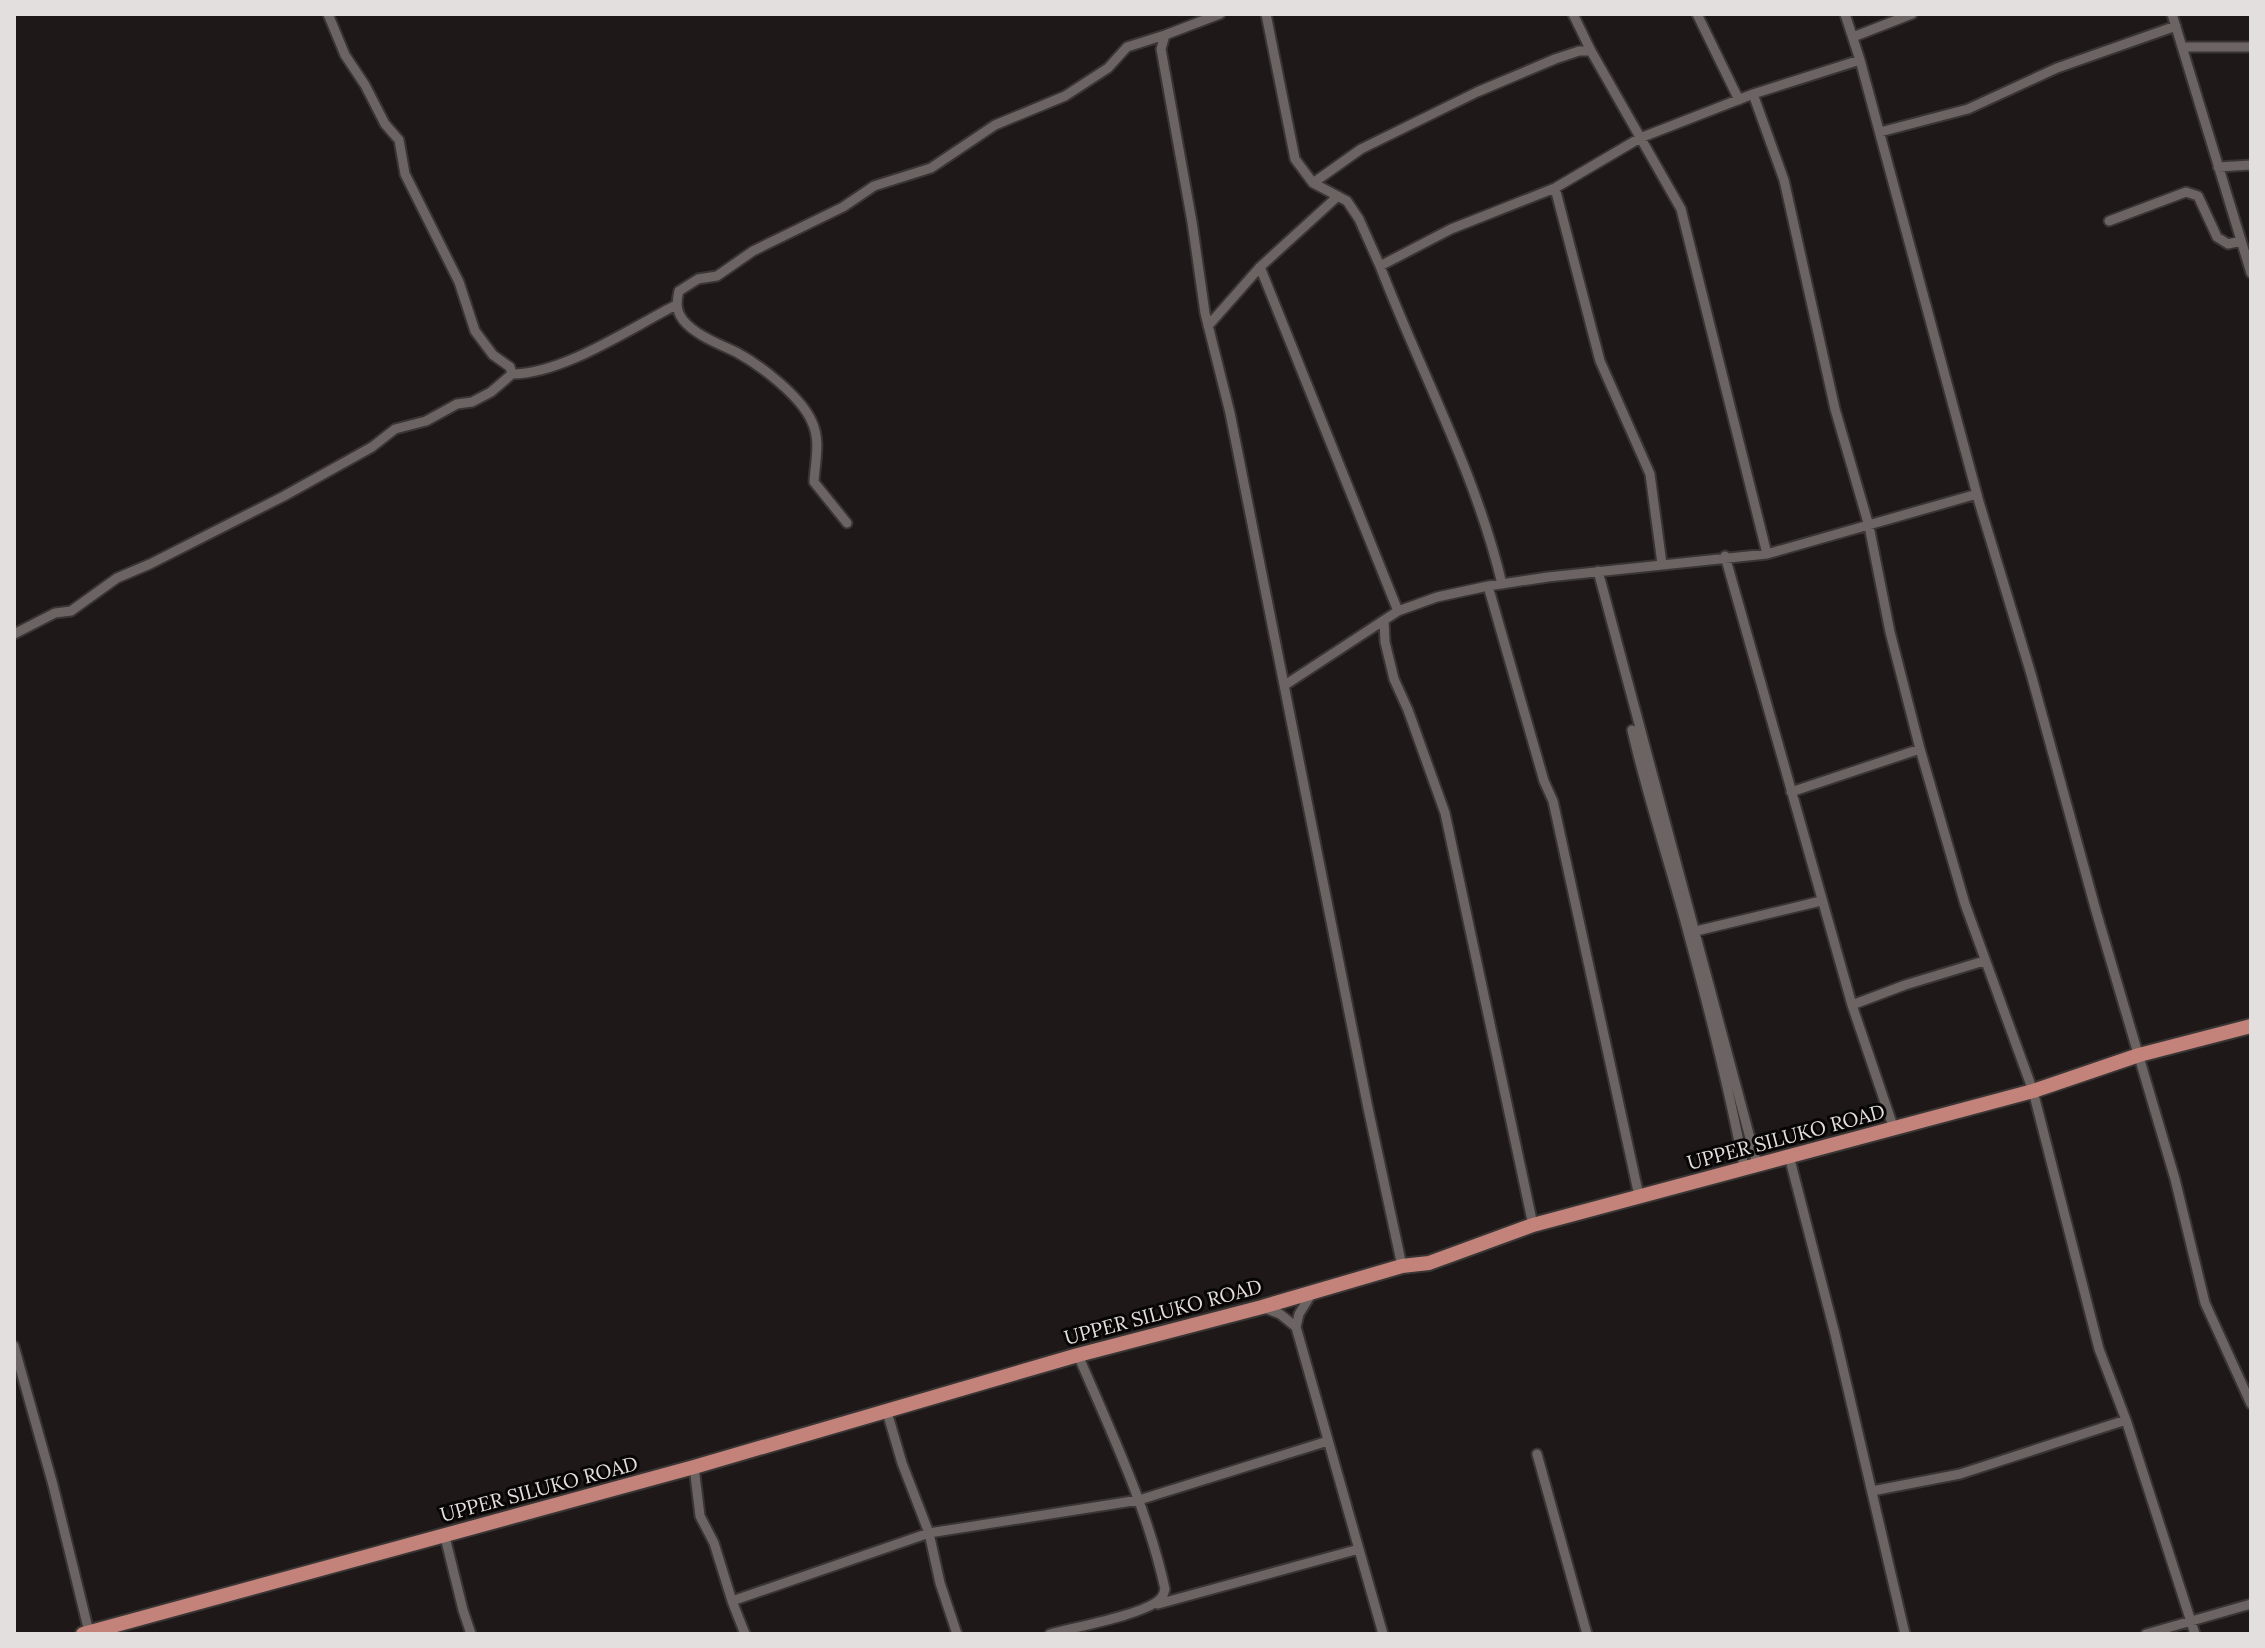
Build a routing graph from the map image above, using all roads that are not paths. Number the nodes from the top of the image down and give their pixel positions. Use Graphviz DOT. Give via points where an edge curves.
graph roads {
  1 [pos="328,14"];
  2 [pos="1220,14"];
  3 [pos="1266,14"];
  4 [pos="1573,14"];
  5 [pos="1697,14"];
  6 [pos="1845,14"];
  7 [pos="1912,14"];
  8 [pos="2172,14"];
  9 [pos="2176,26"];
  10 [pos="1165,35"];
  11 [pos="1853,37"];
  12 [pos="2183,47"];
  13 [pos="2251,47"];
  14 [pos="1591,51"];
  15 [pos="1860,60"];
  16 [pos="1753,94"];
  17 [pos="1739,100"];
  18 [pos="1880,132"];
  19 [pos="1640,138"];
  20 [pos="2251,165"];
  21 [pos="2218,167"];
  22 [pos="1313,183"];
  23 [pos="1555,188"];
  24 [pos="1338,196"];
  25 [pos="2109,221"];
  26 [pos="2241,241"];
  27 [pos="1380,266"];
  28 [pos="1260,267"];
  29 [pos="2251,273"];
  30 [pos="676,305"];
  31 [pos="1208,326"];
  32 [pos="512,374"];
  33 [pos="1977,494"];
  34 [pos="847,523"];
  35 [pos="1869,526"];
  36 [pos="1767,554"];
  37 [pos="1725,556"];
  38 [pos="1662,564"];
  39 [pos="1598,571"];
  40 [pos="1502,584"];
  41 [pos="1488,586"];
  42 [pos="1398,611"];
  43 [pos="1384,620"];
  44 [pos="14,634"];
  45 [pos="1285,685"];
  46 [pos="1632,730"];
  47 [pos="1920,749"];
  48 [pos="1791,792"];
  49 [pos="1823,904"];
  50 [pos="1692,935"];
  51 [pos="1984,961"];
  52 [pos="1852,1005"];
  53 [pos="2251,1026"];
  54 [pos="2139,1055"];
  55 [pos="2033,1091"];
  56 [pos="1894,1129"];
  57 [pos="1789,1156"];
  58 [pos="1750,1166"];
  59 [pos="1639,1196"];
  60 [pos="1533,1225"];
  61 [pos="1402,1266"];
  62 [pos="1312,1292"];
  63 [pos="1262,1307"];
  64 [pos="1296,1327"];
  65 [pos="14,1346"];
  66 [pos="1078,1355"];
  67 [pos="2251,1404"];
  68 [pos="887,1412"];
  69 [pos="2126,1420"];
  70 [pos="1328,1441"];
  71 [pos="1537,1454"];
  72 [pos="694,1467"];
  73 [pos="1872,1491"];
  74 [pos="1139,1500"];
  75 [pos="929,1533"];
  76 [pos="445,1537"];
  77 [pos="1359,1549"];
  78 [pos="732,1601"];
  79 [pos="2251,1604"];
  80 [pos="1141,1609"];
  81 [pos="2191,1621"];
  82 [pos="86,1633"];
  83 [pos="471,1634"];
  84 [pos="745,1634"];
  85 [pos="957,1634"];
  86 [pos="1050,1634"];
  87 [pos="1383,1634"];
  88 [pos="1587,1634"];
  89 [pos="1905,1634"];
  90 [pos="2146,1634"];
  91 [pos="2195,1634"];
  1 -- 32 [label="street" via="345,55 399,140 405,174 459,282 475,331"];
  2 -- 10 [label="street"];
  3 -- 22 [label="street" via="1295,159"];
  4 -- 14 [label="street"];
  5 -- 17 [label="street"];
  6 -- 11 [label="street"];
  7 -- 11 [label="street"];
  8 -- 9 [label="street"];
  9 -- 12 [label="street"];
  9 -- 18 [label="street" via="2057,68 1968,109"];
  10 -- 30 [label="street" via="1127,47 1108,68 1065,96 985,130 931,168 874,186 717,276 698,279 679,291"];
  10 -- 31 [label="street" via="1161,54"];
  11 -- 15 [label="street"];
  12 -- 13 [label="street"];
  12 -- 21 [label="street"];
  14 -- 19 [label="street"];
  14 -- 22 [label="street" via="1555,59 1477,92 1361,149"];
  15 -- 16 [label="street"];
  15 -- 18 [label="street"];
  16 -- 17 [label="street"];
  16 -- 35 [label="street" via="1784,180 1835,409"];
  17 -- 19 [label="street"];
  18 -- 33 [label="street"];
  19 -- 23 [label="street"];
  19 -- 36 [label="street" via="1681,209"];
  20 -- 21 [label="street"];
  21 -- 26 [label="street"];
  22 -- 24 [label="street"];
  23 -- 27 [label="street" via="1451,229"];
  23 -- 38 [label="street" via="1600,361 1650,474"];
  24 -- 27 [label="street" via="1359,219"];
  24 -- 28 [label="street"];
  25 -- 26 [label="street" via="2192,192 2217,237 2228,244"];
  26 -- 29 [label="street"];
  27 -- 40 [label="street" via="1466,467"];
  28 -- 31 [label="street"];
  28 -- 42 [label="street"];
  30 -- 32 [label="street" via="564,364"];
  30 -- 34 [label="street" via="684,321 758,365 803,406 818,447 814,482"];
  31 -- 45 [label="street"];
  32 -- 44 [label="street" via="472,402 395,429 284,496 117,578 71,611 55,613"];
  33 -- 35 [label="street"];
  33 -- 54 [label="street"];
  35 -- 36 [label="street"];
  35 -- 47 [label="street"];
  36 -- 37 [label="street"];
  37 -- 38 [label="street"];
  37 -- 48 [label="street"];
  38 -- 39 [label="street"];
  39 -- 40 [label="street"];
  39 -- 50 [label="street"];
  40 -- 41 [label="street"];
  41 -- 42 [label="street"];
  41 -- 59 [label="street" via="1553,801"];
  42 -- 43 [label="street"];
  43 -- 45 [label="street"];
  43 -- 60 [label="street" via="1394,679 1445,813"];
  45 -- 61 [label="street"];
  46 -- 50 [label="street"];
  47 -- 48 [label="street"];
  47 -- 51 [label="street"];
  48 -- 49 [label="street"];
  49 -- 50 [label="street"];
  49 -- 52 [label="street"];
  50 -- 58 [label="street"];
  51 -- 52 [label="street"];
  51 -- 55 [label="street"];
  52 -- 56 [label="street"];
  53 -- 54 [label="main road, UPPER SILUKO ROAD"];
  54 -- 55 [label="main road, UPPER SILUKO ROAD"];
  54 -- 67 [label="street" via="2205,1303"];
  55 -- 56 [label="main road, UPPER SILUKO ROAD"];
  55 -- 69 [label="street" via="2099,1349"];
  56 -- 57 [label="main road, UPPER SILUKO ROAD"];
  57 -- 58 [label="main road, UPPER SILUKO ROAD"];
  57 -- 73 [label="street"];
  58 -- 59 [label="main road, UPPER SILUKO ROAD"];
  59 -- 60 [label="main road, UPPER SILUKO ROAD"];
  60 -- 61 [label="main road, UPPER SILUKO ROAD" via="1429,1263"];
  61 -- 62 [label="main road, UPPER SILUKO ROAD"];
  62 -- 63 [label="main road, UPPER SILUKO ROAD"];
  62 -- 64 [label="street"];
  63 -- 64 [label="street"];
  63 -- 66 [label="main road, UPPER SILUKO ROAD"];
  64 -- 70 [label="street"];
  65 -- 82 [label="street" via="53,1485"];
  66 -- 68 [label="main road, UPPER SILUKO ROAD"];
  66 -- 74 [label="street"];
  68 -- 72 [label="main road, UPPER SILUKO ROAD"];
  68 -- 75 [label="street"];
  69 -- 73 [label="street" via="1960,1474"];
  69 -- 81 [label="street"];
  70 -- 74 [label="street"];
  70 -- 77 [label="street"];
  71 -- 88 [label="street"];
  72 -- 76 [label="main road, UPPER SILUKO ROAD"];
  72 -- 78 [label="street" via="700,1516"];
  73 -- 89 [label="street"];
  74 -- 75 [label="street"];
  74 -- 80 [label="street" via="1165,1589 1163,1597"];
  75 -- 78 [label="street"];
  75 -- 85 [label="street"];
  76 -- 82 [label="main road, UPPER SILUKO ROAD"];
  76 -- 83 [label="street"];
  77 -- 80 [label="street"];
  77 -- 87 [label="street"];
  78 -- 84 [label="street"];
  79 -- 81 [label="street"];
  80 -- 86 [label="street"];
  81 -- 90 [label="street"];
  81 -- 91 [label="street"];
}
